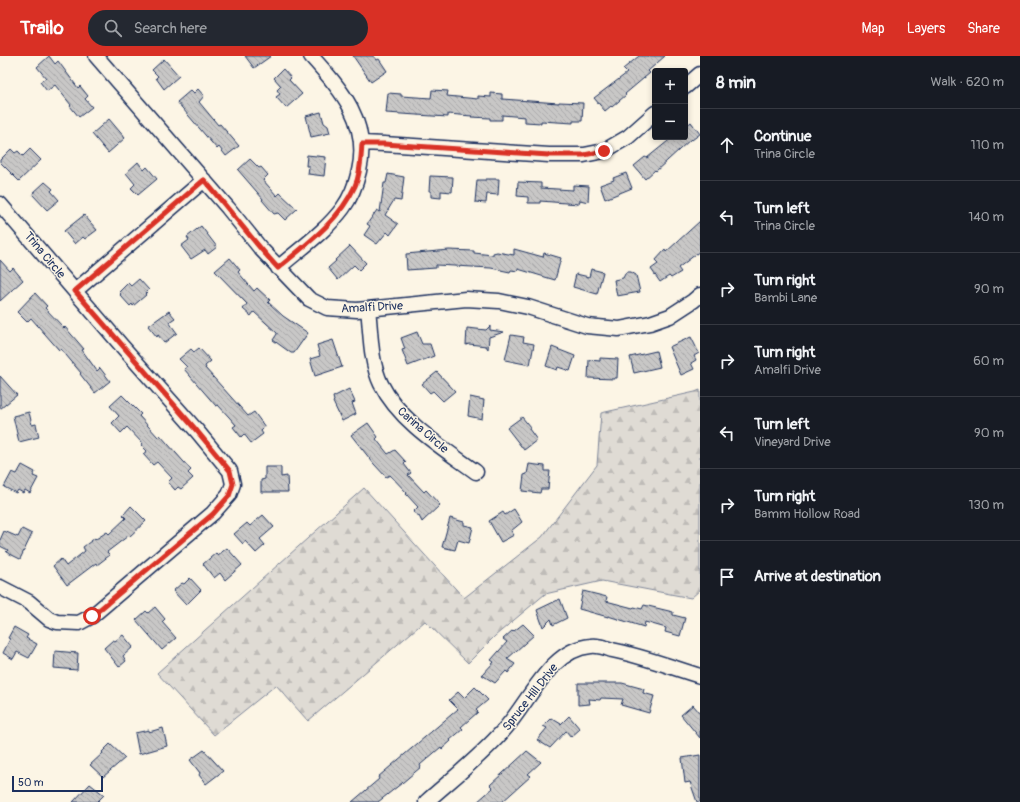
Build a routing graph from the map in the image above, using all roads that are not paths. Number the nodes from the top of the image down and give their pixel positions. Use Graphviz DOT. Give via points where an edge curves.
graph roads {
  1 [pos="96,56"];
  2 [pos="311,56"];
  3 [pos="700,74"];
  4 [pos="688,84"];
  5 [pos="652,116"];
  6 [pos="362,144"];
  7 [pos="204,180"];
  8 [pos="0,204"];
  9 [pos="278,268"];
  10 [pos="75,291"];
  11 [pos="700,294"];
  12 [pos="368,309"];
  13 [pos="476,472"];
  14 [pos="0,587"];
  15 [pos="700,676"];
  16 [pos="426,802"];
  1 -- 7 [label="street, Amalfi Drive"];
  2 -- 6 [label="street" via="333,80 352,111"];
  3 -- 4 [label="street"];
  5 -- 6 [label="street" via="628,137 604,151 584,155"];
  6 -- 9 [label="street" via="356,185 343,208 325,228"];
  7 -- 9 [label="street, Amalfi Drive"];
  7 -- 10 [label="street"];
  8 -- 10 [label="street, Trina Circle"];
  9 -- 12 [label="street, Amalfi Drive" via="309,299 327,308"];
  10 -- 14 [label="street, Trina Circle" via="221,460 230,471 233,484 229,496 213,514 92,616 79,623 57,622 29,602"];
  11 -- 12 [label="street, Amalfi Drive" via="670,316 620,329 587,326 528,307 499,301 466,299"];
  12 -- 13 [label="street, Carina Circle" via="373,357 380,384 397,409 429,438"];
  15 -- 16 [label="street, Spruce Hill Drive" via="621,651 593,646 578,648 550,669 504,731 485,751"];
}
